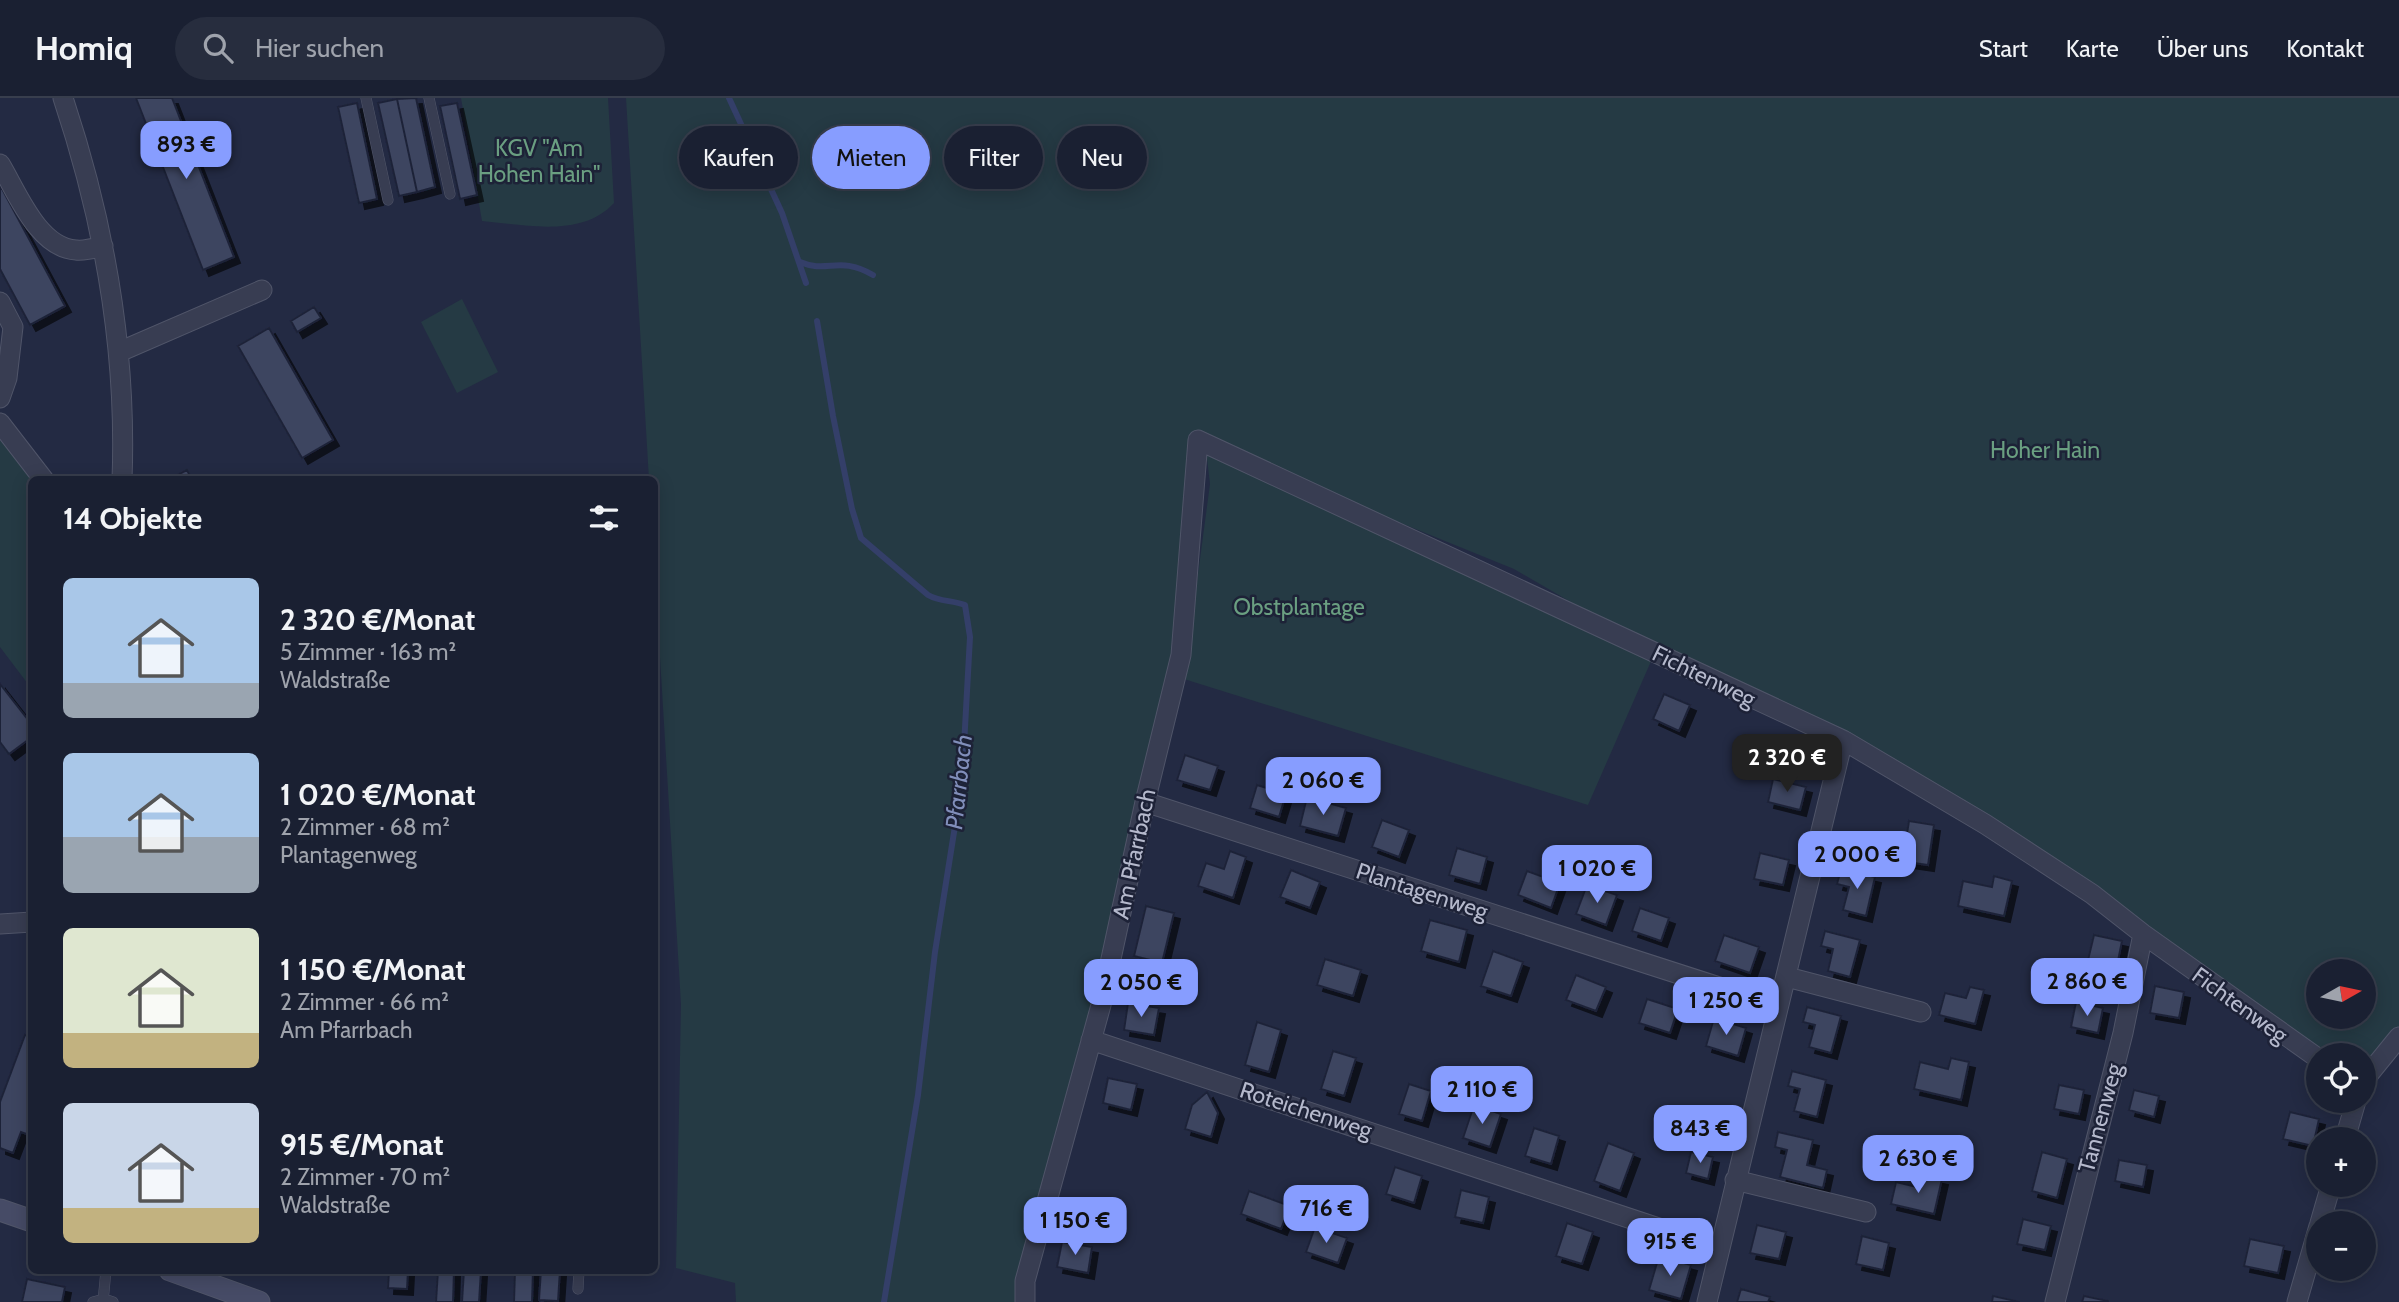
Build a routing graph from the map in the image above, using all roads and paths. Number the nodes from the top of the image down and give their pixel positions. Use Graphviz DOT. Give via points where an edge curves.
graph roads {
  1 [pos="63,98"];
  2 [pos="366,98"];
  3 [pos="429,98"];
  4 [pos="0,164"];
  5 [pos="450,194"];
  6 [pos="388,200"];
  7 [pos="103,246"];
  8 [pos="262,290"];
  9 [pos="0,302"];
  10 [pos="119,352"];
  11 [pos="0,398"];
  12 [pos="0,423"];
  13 [pos="1198,440"];
  14 [pos="41,476"];
  15 [pos="122,476"];
  16 [pos="1843,740"];
  17 [pos="1144,802"];
  18 [pos="28,922"];
  19 [pos="0,924"];
  20 [pos="2143,934"];
  21 [pos="1787,977"];
  22 [pos="1778,1006"];
  23 [pos="1921,1012"];
  24 [pos="2399,1037"];
  25 [pos="1091,1040"];
  26 [pos="2306,1050"];
  27 [pos="2376,1065"];
  28 [pos="1735,1180"];
  29 [pos="0,1210"];
  30 [pos="1866,1212"];
  31 [pos="28,1220"];
  32 [pos="1719,1248"];
  33 [pos="2306,1270"];
  34 [pos="106,1274"];
  35 [pos="181,1274"];
  36 [pos="579,1274"];
  37 [pos="578,1289"];
  38 [pos="103,1301"];
  39 [pos="259,1302"];
  40 [pos="1025,1302"];
  41 [pos="1707,1302"];
  42 [pos="2055,1302"];
  43 [pos="2297,1302"];
  1 -- 7 [label="street"];
  2 -- 6 [label="lane"];
  3 -- 5 [label="lane"];
  4 -- 7 [label="street" via="34,221 55,243 77,250"];
  7 -- 10 [label="street"];
  8 -- 10 [label="street"];
  9 -- 11 [label="street" via="13,327 10,365"];
  10 -- 15 [label="street"];
  12 -- 14 [label="street"];
  13 -- 16 [label="street, Fichtenweg"];
  13 -- 17 [label="street, Am Pfarrbach" via="1181,655"];
  16 -- 20 [label="street, Fichtenweg" via="1985,824 2092,894"];
  16 -- 21 [label="street"];
  17 -- 22 [label="street, Plantagenweg"];
  17 -- 25 [label="street, Am Pfarrbach"];
  18 -- 19 [label="street"];
  20 -- 26 [label="street, Fichtenweg"];
  20 -- 42 [label="street, Tannenweg" via="2123,1033"];
  21 -- 22 [label="street"];
  21 -- 23 [label="street"];
  22 -- 28 [label="street"];
  24 -- 27 [label="street"];
  25 -- 32 [label="street, Roteichenweg"];
  25 -- 40 [label="street, Am Pfarrbach" via="1025,1281"];
  28 -- 30 [label="street"];
  28 -- 32 [label="street"];
  29 -- 31 [label="main road"];
  32 -- 41 [label="street"];
  33 -- 43 [label="street"];
  34 -- 38 [label="lane"];
  35 -- 39 [label="main road"];
  36 -- 37 [label="lane"];
}
